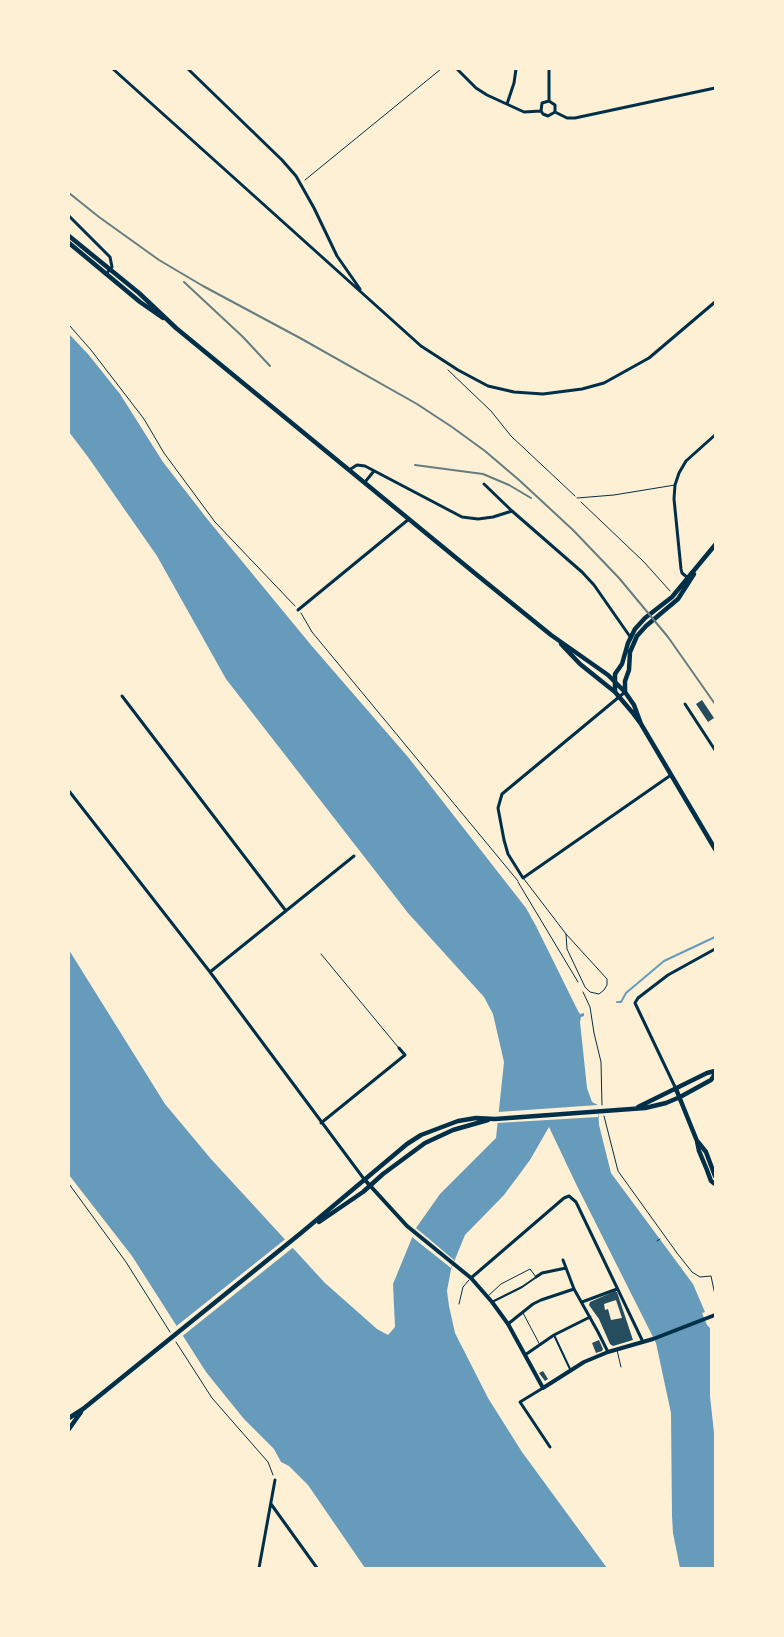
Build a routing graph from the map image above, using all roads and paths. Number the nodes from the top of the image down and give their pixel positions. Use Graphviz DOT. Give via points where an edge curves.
graph roads {
  1 [pos="113,69"];
  2 [pos="188,69"];
  3 [pos="441,69"];
  4 [pos="457,69"];
  5 [pos="516,69"];
  6 [pos="548,69"];
  7 [pos="715,88"];
  8 [pos="549,101"];
  9 [pos="507,104"];
  10 [pos="541,111"];
  11 [pos="555,112"];
  12 [pos="300,184"];
  13 [pos="69,216"];
  14 [pos="69,236"];
  15 [pos="69,243"];
  16 [pos="108,272"];
  17 [pos="364,294"];
  18 [pos="715,302"];
  19 [pos="69,325"];
  20 [pos="443,365"];
  21 [pos="485,404"];
  22 [pos="715,435"];
  23 [pos="349,470"];
  24 [pos="374,471"];
  25 [pos="365,482"];
  26 [pos="484,484"];
  27 [pos="675,485"];
  28 [pos="577,498"];
  29 [pos="512,511"];
  30 [pos="409,519"];
  31 [pos="715,545"];
  32 [pos="689,580"];
  33 [pos="298,610"];
  34 [pos="551,635"];
  35 [pos="632,639"];
  36 [pos="615,674"];
  37 [pos="608,675"];
  38 [pos="625,681"];
  39 [pos="615,683"];
  40 [pos="608,687"];
  41 [pos="614,692"];
  42 [pos="625,692"];
  43 [pos="122,696"];
  44 [pos="620,697"];
  45 [pos="685,704"];
  46 [pos="641,724"];
  47 [pos="715,750"];
  48 [pos="671,775"];
  49 [pos="69,791"];
  50 [pos="715,849"];
  51 [pos="354,856"];
  52 [pos="523,878"];
  53 [pos="518,881"];
  54 [pos="286,911"];
  55 [pos="566,934"];
  56 [pos="715,949"];
  57 [pos="321,954"];
  58 [pos="210,972"];
  59 [pos="399,1048"];
  60 [pos="715,1072"];
  61 [pos="676,1089"];
  62 [pos="680,1097"];
  63 [pos="638,1107"];
  64 [pos="495,1119"];
  65 [pos="321,1123"];
  66 [pos="712,1170"];
  67 [pos="364,1179"];
  68 [pos="715,1184"];
  69 [pos="370,1186"];
  70 [pos="301,1233"];
  71 [pos="563,1260"];
  72 [pos="566,1268"];
  73 [pos="536,1277"];
  74 [pos="471,1278"];
  75 [pos="574,1289"];
  76 [pos="616,1289"];
  77 [pos="715,1295"];
  78 [pos="487,1297"];
  79 [pos="492,1302"];
  80 [pos="582,1302"];
  81 [pos="460,1304"];
  82 [pos="522,1312"];
  83 [pos="715,1315"];
  84 [pos="590,1317"];
  85 [pos="508,1324"];
  86 [pos="554,1336"];
  87 [pos="643,1343"];
  88 [pos="540,1345"];
  89 [pos="617,1350"];
  90 [pos="608,1352"];
  91 [pos="525,1355"];
  92 [pos="621,1367"];
  93 [pos="570,1370"];
  94 [pos="543,1388"];
  95 [pos="83,1409"];
  96 [pos="69,1418"];
  97 [pos="69,1429"];
  98 [pos="550,1447"];
  99 [pos="275,1480"];
  100 [pos="270,1504"];
  101 [pos="259,1568"];
  102 [pos="317,1568"];
  1 -- 17 [label="street"];
  2 -- 12 [label="street" via="282,160"];
  3 -- 12 [label="path"];
  4 -- 9 [label="street" via="476,88"];
  5 -- 9 [label="street"];
  6 -- 8 [label="street"];
  7 -- 11 [label="street" via="575,118"];
  8 -- 10 [label="street" via="542,103"];
  8 -- 11 [label="street" via="555,105"];
  9 -- 10 [label="street" via="524,112"];
  10 -- 11 [label="street" via="546,116"];
  12 -- 17 [label="street" via="338,256"];
  13 -- 16 [label="street" via="110,257 112,264"];
  14 -- 16 [label="main road"];
  15 -- 16 [label="main road"];
  16 -- 23 [label="main road" via="140,302"];
  17 -- 18 [label="street" via="421,346 458,370 488,386 530,394 582,389 621,375 649,358"];
  19 -- 33 [label="path" via="138,411 164,454 215,522"];
  20 -- 21 [label="path"];
  22 -- 27 [label="street" via="686,461"];
  23 -- 24 [label="street" via="360,465"];
  23 -- 25 [label="main road"];
  24 -- 25 [label="street"];
  24 -- 29 [label="street" via="462,517 478,519"];
  25 -- 30 [label="main road"];
  26 -- 29 [label="street"];
  27 -- 28 [label="lane"];
  27 -- 32 [label="street" via="681,569"];
  29 -- 35 [label="street" via="582,572"];
  30 -- 33 [label="street"];
  30 -- 34 [label="main road"];
  31 -- 32 [label="main road"];
  32 -- 35 [label="main road" via="670,600 637,625"];
  33 -- 53 [label="path" via="312,632"];
  34 -- 37 [label="main road"];
  34 -- 40 [label="main road"];
  35 -- 36 [label="main road"];
  35 -- 38 [label="main road"];
  36 -- 37 [label="main road"];
  36 -- 39 [label="main road"];
  37 -- 39 [label="main road"];
  38 -- 39 [label="main road"];
  38 -- 42 [label="main road"];
  39 -- 40 [label="main road"];
  39 -- 41 [label="main road"];
  39 -- 42 [label="main road"];
  40 -- 41 [label="main road"];
  41 -- 44 [label="main road"];
  42 -- 44 [label="street"];
  42 -- 46 [label="main road"];
  43 -- 54 [label="street"];
  44 -- 46 [label="main road"];
  44 -- 52 [label="street" via="502,794 498,808 504,840 508,854"];
  45 -- 47 [label="street"];
  46 -- 48 [label="main road"];
  48 -- 50 [label="main road"];
  48 -- 52 [label="street"];
  49 -- 58 [label="street"];
  51 -- 54 [label="street"];
  52 -- 53 [label="path"];
  52 -- 55 [label="lane"];
  53 -- 77 [label="path" via="590,1007 601,1062 604,1118 618,1171 676,1254 692,1272 700,1277 711,1276"];
  54 -- 58 [label="street"];
  55 -- 55 [label="lane" via="567,949 585,987 599,994 607,985 607,979"];
  56 -- 61 [label="street" via="668,975 638,998 636,1006"];
  57 -- 59 [label="lane"];
  58 -- 65 [label="street"];
  59 -- 65 [label="street" via="405,1055"];
  60 -- 61 [label="main road"];
  60 -- 62 [label="main road" via="711,1080"];
  61 -- 62 [label="main road"];
  61 -- 63 [label="main road"];
  62 -- 63 [label="main road" via="662,1104"];
  62 -- 66 [label="main road"];
  63 -- 64 [label="main road"];
  64 -- 67 [label="main road" via="476,1118 438,1128 407,1144"];
  64 -- 69 [label="main road" via="437,1137"];
  65 -- 67 [label="street"];
  66 -- 68 [label="main road" via="711,1181"];
  67 -- 69 [label="street"];
  67 -- 70 [label="main road"];
  69 -- 70 [label="main road"];
  69 -- 74 [label="street" via="407,1226"];
  70 -- 95 [label="main road"];
  71 -- 72 [label="street"];
  72 -- 73 [label="street"];
  72 -- 75 [label="street"];
  73 -- 78 [label="lane" via="530,1268 501,1284"];
  73 -- 79 [label="street"];
  74 -- 76 [label="street" via="569,1196 576,1202"];
  74 -- 78 [label="street"];
  74 -- 81 [label="lane" via="463,1287"];
  75 -- 80 [label="street"];
  75 -- 82 [label="street" via="541,1300"];
  76 -- 80 [label="street"];
  76 -- 87 [label="street"];
  78 -- 79 [label="street"];
  79 -- 85 [label="street"];
  80 -- 84 [label="street"];
  82 -- 85 [label="street"];
  82 -- 88 [label="lane"];
  83 -- 87 [label="street"];
  84 -- 86 [label="street"];
  84 -- 90 [label="street"];
  85 -- 91 [label="street"];
  86 -- 88 [label="street"];
  86 -- 93 [label="street"];
  87 -- 89 [label="street"];
  88 -- 91 [label="street"];
  89 -- 90 [label="street"];
  89 -- 92 [label="lane"];
  90 -- 93 [label="street"];
  91 -- 94 [label="street"];
  93 -- 94 [label="street"];
  94 -- 98 [label="street" via="520,1402"];
  95 -- 96 [label="main road"];
  95 -- 97 [label="main road"];
  99 -- 100 [label="street"];
  100 -- 101 [label="street"];
  100 -- 102 [label="street"];
}
